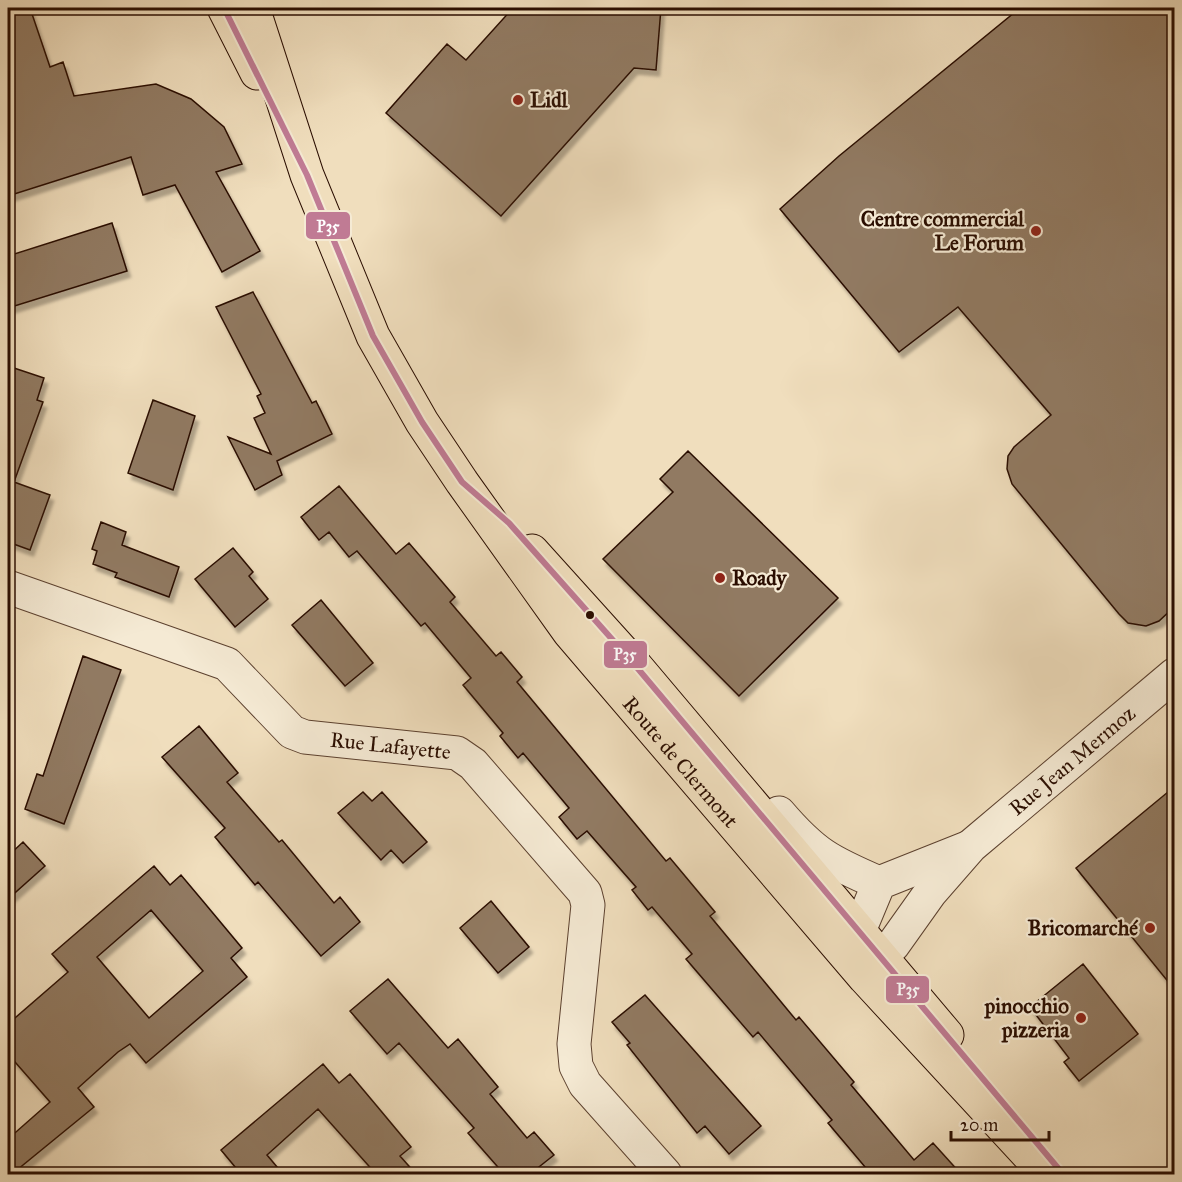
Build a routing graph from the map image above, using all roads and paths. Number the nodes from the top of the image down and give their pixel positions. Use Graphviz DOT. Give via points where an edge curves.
graph roads {
  1 [pos="224,8"];
  2 [pos="253,8"];
  3 [pos="307,175"];
  4 [pos="462,482"];
  5 [pos="8,587"];
  6 [pos="634,664"];
  7 [pos="1174,675"];
  8 [pos="971,846"];
  9 [pos="879,883"];
  10 [pos="862,953"];
  11 [pos="665,1174"];
  12 [pos="1046,1174"];
  13 [pos="1064,1174"];
  1 -- 3 [label="main road, Route de Clermont"];
  2 -- 3 [label="main road, Route de Clermont"];
  3 -- 4 [label="main road, Route de Clermont" via="373,336"];
  4 -- 6 [label="main road, Route de Clermont" via="509,523"];
  4 -- 10 [label="main road, Route de Clermont" via="569,632"];
  5 -- 11 [label="street, Rue Lafayette" via="227,664 282,724 305,737 457,753 473,764 585,893 588,905 574,1044 576,1066 585,1084"];
  6 -- 9 [label="street, Route de Clermont" via="706,728 804,842 833,863"];
  6 -- 10 [label="main road, Route de Clermont"];
  7 -- 8 [label="street, Rue Jean Mermoz"];
  8 -- 9 [label="street, Rue Jean Mermoz"];
  8 -- 10 [label="street, Rue Jean Mermoz" via="930,893 894,945"];
  9 -- 10 [label="street"];
  10 -- 12 [label="main road, Route de Clermont"];
  10 -- 13 [label="main road, Route de Clermont"];
}
